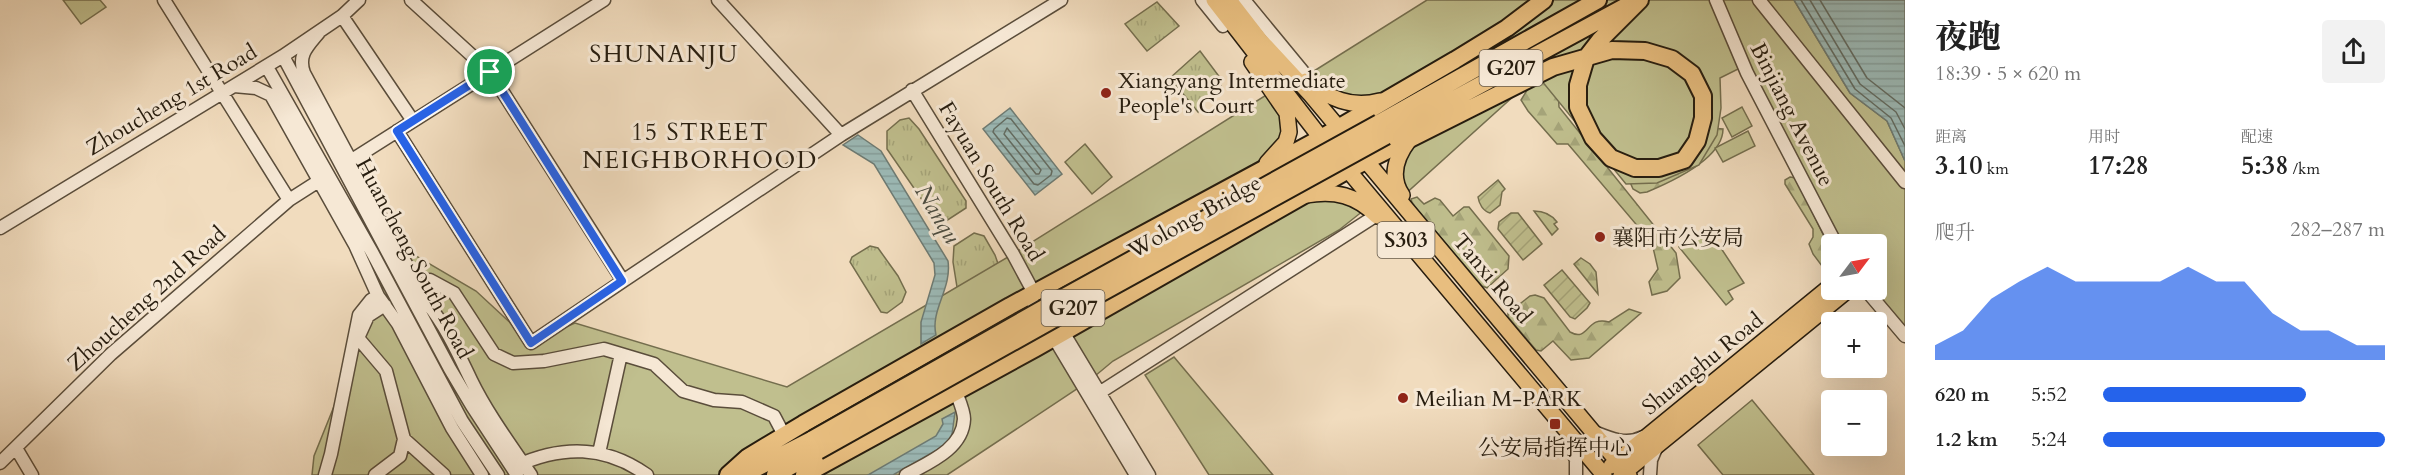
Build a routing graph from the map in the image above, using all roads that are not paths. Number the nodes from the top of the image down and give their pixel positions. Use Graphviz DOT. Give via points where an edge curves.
graph roads {
  1 [pos="166,0"];
  2 [pos="411,0"];
  3 [pos="604,0"];
  4 [pos="718,0"];
  5 [pos="1061,0"];
  6 [pos="1244,0"];
  7 [pos="1544,0"];
  8 [pos="1598,0"];
  9 [pos="1638,0"];
  10 [pos="1716,0"];
  11 [pos="1759,0"];
  12 [pos="357,1"];
  13 [pos="1215,1"];
  14 [pos="342,16"];
  15 [pos="320,31"];
  16 [pos="1266,46"];
  17 [pos="283,57"];
  18 [pos="267,67"];
  19 [pos="490,72"];
  20 [pos="234,86"];
  21 [pos="912,90"];
  22 [pos="1319,90"];
  23 [pos="221,94"];
  24 [pos="1386,100"];
  25 [pos="413,121"];
  26 [pos="1338,128"];
  27 [pos="397,131"];
  28 [pos="841,135"];
  29 [pos="1321,138"];
  30 [pos="1409,140"];
  31 [pos="1366,161"];
  32 [pos="347,163"];
  33 [pos="1348,170"];
  34 [pos="1253,174"];
  35 [pos="323,178"];
  36 [pos="1905,182"];
  37 [pos="1301,196"];
  38 [pos="289,200"];
  39 [pos="1379,213"];
  40 [pos="0,228"];
  41 [pos="1434,234"];
  42 [pos="1831,234"];
  43 [pos="1442,251"];
  44 [pos="1409,254"];
  45 [pos="1426,263"];
  46 [pos="622,281"];
  47 [pos="418,286"];
  48 [pos="1034,293"];
  49 [pos="1821,295"];
  50 [pos="382,300"];
  51 [pos="1835,300"];
  52 [pos="1874,300"];
  53 [pos="1092,316"];
  54 [pos="1058,335"];
  55 [pos="1905,336"];
  56 [pos="1029,352"];
  57 [pos="1069,353"];
  58 [pos="621,354"];
  59 [pos="956,392"];
  60 [pos="1099,393"];
  61 [pos="472,406"];
  62 [pos="462,421"];
  63 [pos="495,422"];
  64 [pos="1598,433"];
  65 [pos="784,435"];
  66 [pos="1656,438"];
  67 [pos="404,439"];
  68 [pos="1569,444"];
  69 [pos="816,445"];
  70 [pos="16,448"];
  71 [pos="465,449"];
  72 [pos="599,453"];
  73 [pos="0,464"];
  74 [pos="517,468"];
  75 [pos="1626,469"];
  76 [pos="32,475"];
  77 [pos="325,475"];
  78 [pos="375,475"];
  79 [pos="444,475"];
  80 [pos="482,475"];
  81 [pos="499,475"];
  82 [pos="531,475"];
  83 [pos="647,475"];
  84 [pos="728,475"];
  85 [pos="743,475"];
  86 [pos="776,475"];
  87 [pos="804,475"];
  88 [pos="906,475"];
  89 [pos="1136,475"];
  90 [pos="1149,475"];
  91 [pos="1576,475"];
  92 [pos="1601,475"];
  93 [pos="1650,475"];
  1 -- 23 [label="street"];
  2 -- 19 [label="street"];
  3 -- 19 [label="street"];
  4 -- 28 [label="street"];
  5 -- 21 [label="street"];
  6 -- 22 [label="street"];
  7 -- 24 [label="highway" via="1507,28"];
  8 -- 69 [label="highway, Wolong Bridge / G207, bridge" via="1056,301"];
  9 -- 30 [label="highway" via="1600,40 1593,49 1586,58 1578,86 1578,107 1593,138 1611,158 1635,168 1659,168 1684,160 1697,141 1704,118 1703,96 1692,74 1672,59 1645,51 1612,50 1593,56 1583,58 1553,67"];
  9 -- 69 [label="highway, Wolong Bridge / G207, bridge"];
  10 -- 42 [label="street, Binjiang Avenue" via="1747,73"];
  11 -- 36 [label="street"];
  12 -- 14 [label="street, Zhoucheng 1st Road"];
  13 -- 16 [label="main road, Tanxi Road / S303"];
  13 -- 29 [label="main road, Tanxi Road / S303"];
  13 -- 34 [label="main road" via="1223,26 1287,112 1286,142 1274,158"];
  14 -- 15 [label="street, Zhoucheng 1st Road"];
  14 -- 25 [label="street"];
  15 -- 17 [label="street, Zhoucheng 1st Road"];
  15 -- 32 [label="street" via="302,53 300,64"];
  16 -- 22 [label="main road"];
  16 -- 26 [label="main road, Tanxi Road / S303"];
  17 -- 18 [label="street, Zhoucheng 1st Road"];
  17 -- 32 [label="street, Huancheng South Road"];
  18 -- 20 [label="street, Zhoucheng 1st Road"];
  18 -- 35 [label="street, Huancheng South Road"];
  19 -- 25 [label="street"];
  19 -- 46 [label="street"];
  20 -- 23 [label="street, Zhoucheng 1st Road"];
  20 -- 35 [label="street" via="256,88 271,95"];
  21 -- 28 [label="street"];
  21 -- 48 [label="street, Fayuan South Road"];
  22 -- 24 [label="main road" via="1353,105"];
  23 -- 38 [label="street"];
  23 -- 40 [label="street, Zhoucheng 1st Road"];
  24 -- 26 [label="highway"];
  25 -- 27 [label="street"];
  26 -- 29 [label="highway"];
  26 -- 31 [label="main road, Tanxi Road / S303"];
  27 -- 32 [label="street"];
  27 -- 46 [label="street" via="531,343"];
  28 -- 46 [label="street"];
  29 -- 33 [label="main road, Tanxi Road / S303"];
  29 -- 34 [label="highway"];
  30 -- 31 [label="highway"];
  30 -- 41 [label="main road" via="1396,163 1395,185"];
  31 -- 33 [label="highway"];
  31 -- 43 [label="main road, Tanxi Road / S303"];
  32 -- 47 [label="street"];
  32 -- 61 [label="street, Huancheng South Road"];
  33 -- 37 [label="highway"];
  33 -- 39 [label="main road, Tanxi Road / S303"];
  34 -- 48 [label="highway"];
  35 -- 38 [label="street, Zhoucheng 2nd Road"];
  35 -- 50 [label="street"];
  35 -- 62 [label="street, Huancheng South Road"];
  37 -- 39 [label="main road" via="1341,193"];
  37 -- 53 [label="highway"];
  38 -- 70 [label="street, Zhoucheng 2nd Road" via="111,354"];
  39 -- 44 [label="main road"];
  39 -- 45 [label="main road, Tanxi Road / S303"];
  39 -- 60 [label="street"];
  41 -- 43 [label="main road"];
  41 -- 64 [label="street"];
  43 -- 64 [label="main road, Tanxi Road / S303"];
  44 -- 45 [label="main road"];
  44 -- 68 [label="street"];
  45 -- 92 [label="main road, Tanxi Road / S303"];
  47 -- 58 [label="street" via="430,280 454,293 494,354 513,363 604,349"];
  47 -- 63 [label="street"];
  48 -- 54 [label="street, Fayuan South Road"];
  48 -- 65 [label="highway"];
  49 -- 66 [label="main road, Shuanghu Road"];
  50 -- 67 [label="street" via="368,316 358,338 386,371"];
  50 -- 71 [label="street"];
  50 -- 77 [label="street" via="371,300 359,315"];
  51 -- 66 [label="main road, Shuanghu Road"];
  52 -- 55 [label="street"];
  53 -- 54 [label="highway"];
  53 -- 57 [label="street"];
  54 -- 56 [label="highway"];
  54 -- 57 [label="street, Fayuan South Road"];
  56 -- 57 [label="street" via="1047,348"];
  56 -- 59 [label="highway"];
  57 -- 60 [label="street"];
  57 -- 89 [label="street"];
  58 -- 65 [label="street" via="654,364 683,391 714,400 742,402 774,417"];
  58 -- 72 [label="street"];
  59 -- 87 [label="highway"];
  59 -- 88 [label="street" via="964,419 957,441"];
  60 -- 90 [label="street"];
  61 -- 63 [label="street"];
  61 -- 74 [label="street, Huancheng South Road"];
  62 -- 71 [label="street"];
  62 -- 81 [label="street, Huancheng South Road"];
  63 -- 74 [label="street"];
  64 -- 66 [label="street" via="1634,442"];
  64 -- 75 [label="main road, Tanxi Road / S303"];
  65 -- 84 [label="highway" via="748,457"];
  66 -- 75 [label="main road, Shuanghu Road"];
  66 -- 93 [label="street"];
  67 -- 78 [label="street" via="400,456"];
  67 -- 79 [label="street"];
  68 -- 91 [label="street" via="1576,460"];
  68 -- 92 [label="street"];
  69 -- 85 [label="highway, Wolong Bridge / G207"];
  69 -- 86 [label="highway, Wolong Bridge / G207"];
  70 -- 73 [label="street, Zhoucheng 2nd Road"];
  70 -- 76 [label="street"];
  71 -- 80 [label="street"];
  72 -- 74 [label="street" via="550,452"];
  72 -- 83 [label="street" via="632,464"];
  74 -- 81 [label="street"];
  74 -- 82 [label="street"];
  75 -- 92 [label="main road, Shuanghu Road"];
}
